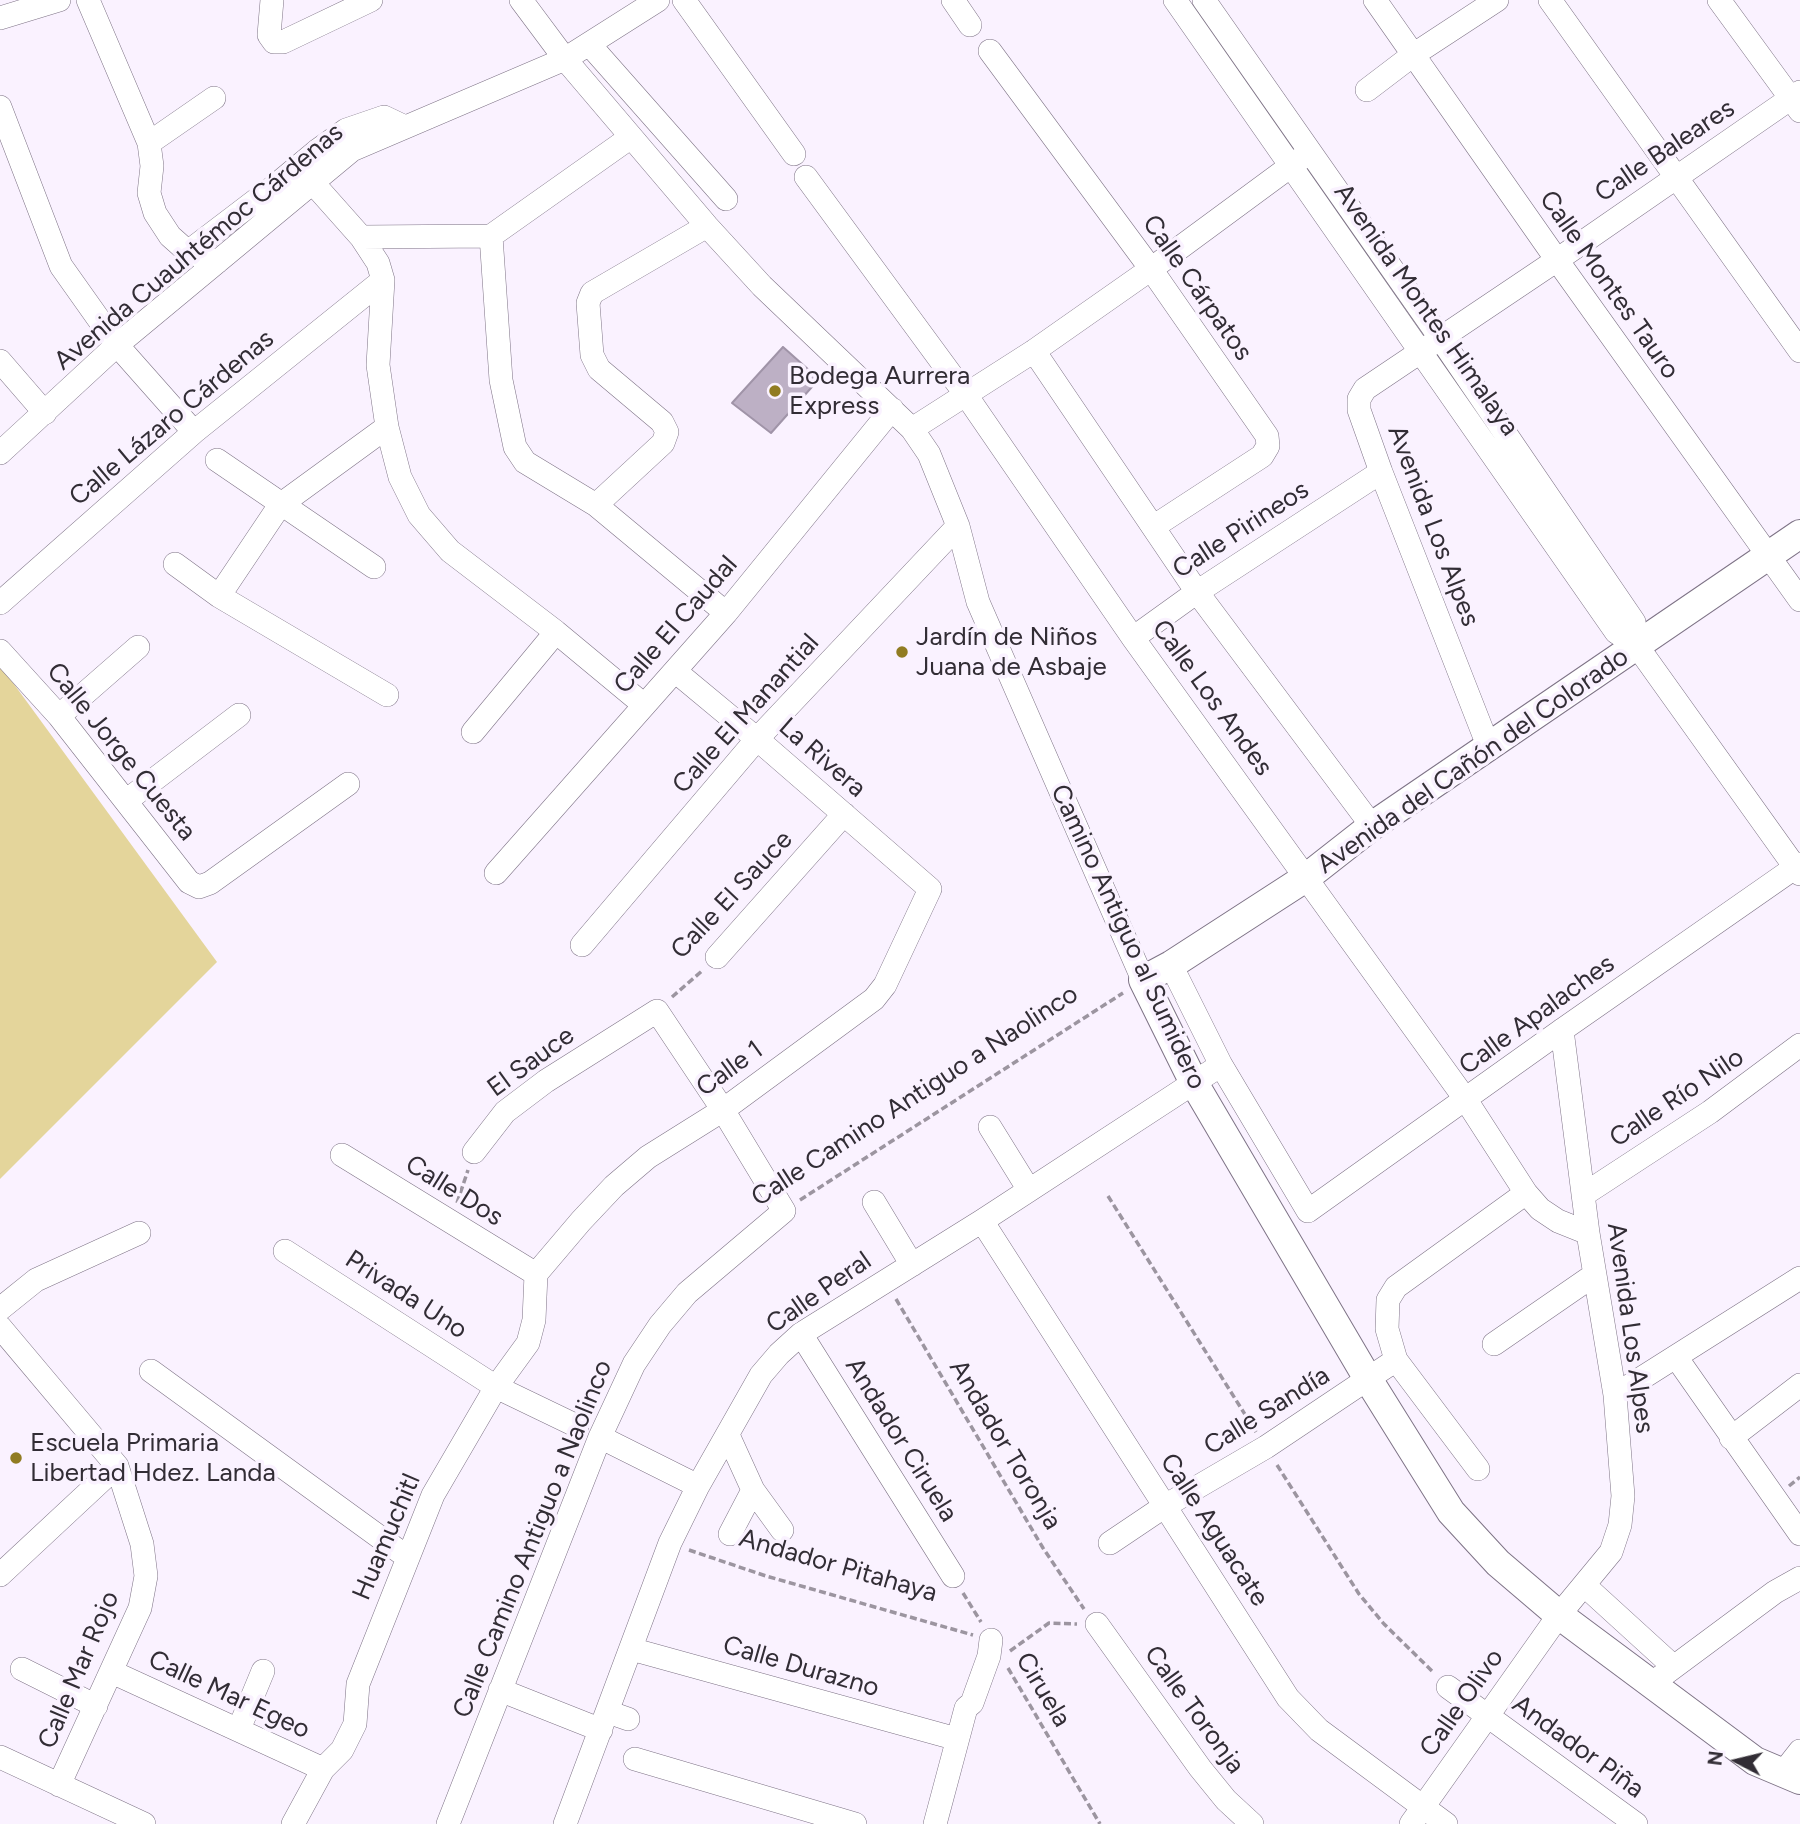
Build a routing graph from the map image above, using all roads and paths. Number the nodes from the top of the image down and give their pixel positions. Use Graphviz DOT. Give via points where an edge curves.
graph roads {
  1 [pos="59,0"];
  2 [pos="88,0"];
  3 [pos="271,0"];
  4 [pos="370,0"];
  5 [pos="521,0"];
  6 [pos="658,0"];
  7 [pos="684,0"];
  8 [pos="953,0"];
  9 [pos="1175,0"];
  10 [pos="1204,0"];
  11 [pos="1375,0"];
  12 [pos="1497,0"];
  13 [pos="1550,0"];
  14 [pos="1719,0"];
  15 [pos="0,18"];
  16 [pos="971,25"];
  17 [pos="589,44"];
  18 [pos="990,51"];
  19 [pos="1413,55"];
  20 [pos="565,59"];
  21 [pos="1367,90"];
  22 [pos="214,99"];
  23 [pos="1797,101"];
  24 [pos="0,107"];
  25 [pos="405,127"];
  26 [pos="631,137"];
  27 [pos="149,143"];
  28 [pos="1310,151"];
  29 [pos="794,154"];
  30 [pos="1290,166"];
  31 [pos="1677,175"];
  32 [pos="806,177"];
  33 [pos="313,183"];
  34 [pos="726,199"];
  35 [pos="707,226"];
  36 [pos="491,236"];
  37 [pos="361,237"];
  38 [pos="188,252"];
  39 [pos="1557,260"];
  40 [pos="216,262"];
  41 [pos="1151,269"];
  42 [pos="383,280"];
  43 [pos="117,345"];
  44 [pos="1432,345"];
  45 [pos="1034,351"];
  46 [pos="1800,351"];
  47 [pos="0,361"];
  48 [pos="966,396"];
  49 [pos="891,409"];
  50 [pos="45,413"];
  51 [pos="387,427"];
  52 [pos="912,429"];
  53 [pos="194,432"];
  54 [pos="0,453"];
  55 [pos="217,460"];
  56 [pos="1381,472"];
  57 [pos="280,505"];
  58 [pos="596,505"];
  59 [pos="958,526"];
  60 [pos="1153,527"];
  61 [pos="1800,534"];
  62 [pos="1769,556"];
  63 [pos="175,564"];
  64 [pos="374,567"];
  65 [pos="1197,592"];
  66 [pos="219,596"];
  67 [pos="1800,600"];
  68 [pos="0,603"];
  69 [pos="726,612"];
  70 [pos="556,632"];
  71 [pos="1133,638"];
  72 [pos="1637,646"];
  73 [pos="138,648"];
  74 [pos="0,651"];
  75 [pos="675,671"];
  76 [pos="387,695"];
  77 [pos="644,705"];
  78 [pos="239,715"];
  79 [pos="59,716"];
  80 [pos="473,732"];
  81 [pos="757,739"];
  82 [pos="1489,748"];
  83 [pos="348,784"];
  84 [pos="126,801"];
  85 [pos="844,814"];
  86 [pos="1372,825"];
  87 [pos="1799,868"];
  88 [pos="496,873"];
  89 [pos="1307,877"];
  90 [pos="930,889"];
  91 [pos="582,946"];
  92 [pos="717,957"];
  93 [pos="1171,965"];
  94 [pos="1143,980"];
  95 [pos="657,1011"];
  96 [pos="1562,1030"];
  97 [pos="1800,1045"];
  98 [pos="1221,1065"];
  99 [pos="1194,1083"];
  100 [pos="1466,1100"];
  101 [pos="723,1110"];
  102 [pos="990,1127"];
  103 [pos="474,1152"];
  104 [pos="342,1155"];
  105 [pos="1029,1190"];
  106 [pos="1526,1193"];
  107 [pos="1583,1195"];
  108 [pos="874,1202"];
  109 [pos="784,1211"];
  110 [pos="982,1221"];
  111 [pos="450,1222"];
  112 [pos="139,1233"];
  113 [pos="1588,1233"];
  114 [pos="285,1251"];
  115 [pos="912,1265"];
  116 [pos="536,1274"];
  117 [pos="1594,1275"];
  118 [pos="1800,1278"];
  119 [pos="885,1281"];
  120 [pos="0,1309"];
  121 [pos="0,1327"];
  122 [pos="802,1334"];
  123 [pos="1494,1344"];
  124 [pos="1676,1357"];
  125 [pos="1396,1360"];
  126 [pos="151,1371"];
  127 [pos="1368,1379"];
  128 [pos="1800,1385"];
  129 [pos="496,1387"];
  130 [pos="1615,1395"];
  131 [pos="578,1426"];
  132 [pos="728,1434"];
  133 [pos="600,1437"];
  134 [pos="1731,1438"];
  135 [pos="117,1466"];
  136 [pos="1478,1469"];
  137 [pos="698,1486"];
  138 [pos="753,1490"];
  139 [pos="1165,1506"];
  140 [pos="782,1530"];
  141 [pos="730,1534"];
  142 [pos="1800,1534"];
  143 [pos="670,1543"];
  144 [pos="1110,1543"];
  145 [pos="407,1557"];
  146 [pos="0,1575"];
  147 [pos="953,1576"];
  148 [pos="1800,1578"];
  149 [pos="1584,1585"];
  150 [pos="1559,1615"];
  151 [pos="1097,1624"];
  152 [pos="631,1649"];
  153 [pos="996,1649"];
  154 [pos="1674,1667"];
  155 [pos="22,1669"];
  156 [pos="263,1671"];
  157 [pos="112,1672"];
  158 [pos="1651,1684"];
  159 [pos="1448,1686"];
  160 [pos="500,1690"];
  161 [pos="96,1706"];
  162 [pos="1487,1716"];
  163 [pos="612,1720"];
  164 [pos="239,1729"];
  165 [pos="957,1739"];
  166 [pos="1800,1751"];
  167 [pos="0,1758"];
  168 [pos="635,1759"];
  169 [pos="323,1769"];
  170 [pos="1791,1777"];
  171 [pos="59,1784"];
  172 [pos="1417,1816"];
  173 [pos="144,1824"];
  174 [pos="293,1824"];
  175 [pos="448,1824"];
  176 [pos="565,1824"];
  177 [pos="855,1824"];
  178 [pos="935,1824"];
  179 [pos="1100,1824"];
  180 [pos="1252,1824"];
  181 [pos="1446,1824"];
  182 [pos="1636,1824"];
  1 -- 15 [label="street"];
  2 -- 27 [label="street"];
  3 -- 4 [label="street" via="269,35 274,42 283,42"];
  5 -- 20 [label="street, Camino Antiguo al Sumidero"];
  6 -- 17 [label="street, Avenida Cuauhtémoc Cárdenas"];
  7 -- 29 [label="street"];
  8 -- 16 [label="street"];
  9 -- 30 [label="street, Avenida Montes Himalaya"];
  10 -- 28 [label="street, Avenida Montes Himalaya"];
  11 -- 19 [label="street, Calle Montes Tauro"];
  12 -- 19 [label="street"];
  13 -- 31 [label="street"];
  14 -- 23 [label="street"];
  17 -- 20 [label="street, Avenida Cuauhtémoc Cárdenas"];
  17 -- 34 [label="street"];
  18 -- 41 [label="street, Calle Cárpatos"];
  19 -- 21 [label="street"];
  19 -- 39 [label="street, Calle Montes Tauro"];
  20 -- 25 [label="street, Avenida Cuauhtémoc Cárdenas"];
  20 -- 26 [label="street, Camino Antiguo al Sumidero"];
  22 -- 27 [label="street"];
  23 -- 31 [label="street, Calle Baleares"];
  24 -- 43 [label="street" via="61,266"];
  25 -- 33 [label="street, Avenida Cuauhtémoc Cárdenas" via="352,150"];
  25 -- 38 [label="street" via="384,117 346,130"];
  26 -- 35 [label="street, Camino Antiguo al Sumidero"];
  26 -- 36 [label="street"];
  27 -- 38 [label="street" via="149,193 155,213"];
  28 -- 30 [label="street"];
  28 -- 44 [label="street, Avenida Montes Himalaya"];
  30 -- 41 [label="street"];
  30 -- 44 [label="street, Avenida Montes Himalaya"];
  31 -- 39 [label="street, Calle Baleares"];
  31 -- 46 [label="street"];
  32 -- 48 [label="street, Calle Los Andes"];
  33 -- 37 [label="street"];
  33 -- 40 [label="street, Avenida Cuauhtémoc Cárdenas"];
  35 -- 49 [label="street, Camino Antiguo al Sumidero" via="762,286"];
  35 -- 58 [label="street" via="592,293 587,303 592,355 599,369 662,422 667,432 663,443"];
  36 -- 37 [label="street"];
  36 -- 58 [label="street" via="500,380 515,447 525,463"];
  37 -- 42 [label="street"];
  38 -- 40 [label="street"];
  39 -- 44 [label="street, Calle Baleares"];
  39 -- 62 [label="street, Calle Montes Tauro"];
  40 -- 43 [label="street, Avenida Cuauhtémoc Cárdenas"];
  41 -- 45 [label="street"];
  41 -- 60 [label="street, Calle Cárpatos" via="1267,436 1268,446 1262,456"];
  42 -- 51 [label="street" via="378,365"];
  42 -- 53 [label="street, Calle Lázaro Cárdenas"];
  43 -- 50 [label="street, Avenida Cuauhtémoc Cárdenas"];
  43 -- 53 [label="street"];
  44 -- 56 [label="street, Avenida Los Alpes" via="1365,389 1359,399"];
  44 -- 72 [label="street, Avenida Montes Himalaya" via="1634,622"];
  45 -- 48 [label="street"];
  45 -- 60 [label="street, Calle Los Andes"];
  47 -- 50 [label="street"];
  48 -- 52 [label="street"];
  48 -- 71 [label="street, Calle Los Andes"];
  49 -- 52 [label="street, Camino Antiguo al Sumidero"];
  49 -- 69 [label="street, Calle El Caudal"];
  50 -- 54 [label="street, Avenida Cuauhtémoc Cárdenas"];
  51 -- 57 [label="street"];
  51 -- 70 [label="street" via="400,477 419,515 450,551"];
  52 -- 59 [label="street, Camino Antiguo al Sumidero" via="929,454"];
  53 -- 68 [label="street, Calle Lázaro Cárdenas"];
  55 -- 57 [label="street"];
  56 -- 65 [label="street, Calle Pirineos"];
  56 -- 82 [label="street, Avenida Los Alpes"];
  57 -- 64 [label="street"];
  57 -- 66 [label="street"];
  58 -- 69 [label="street"];
  59 -- 81 [label="street, Calle El Manantial"];
  59 -- 94 [label="street, Camino Antiguo al Sumidero" via="978,602"];
  60 -- 65 [label="street, Calle Los Andes"];
  61 -- 62 [label="main road, Avenida del Cañón del Colorado"];
  62 -- 67 [label="street, Calle Montes Tauro"];
  62 -- 72 [label="main road, Avenida del Cañón del Colorado"];
  63 -- 66 [label="street"];
  65 -- 71 [label="street, Calle Pirineos"];
  65 -- 86 [label="street, Calle Los Andes"];
  66 -- 76 [label="street"];
  69 -- 75 [label="street, Calle El Caudal"];
  70 -- 77 [label="street"];
  70 -- 80 [label="street"];
  71 -- 89 [label="street, Calle Los Andes"];
  72 -- 82 [label="main road, Avenida del Cañón del Colorado"];
  72 -- 87 [label="street, Avenida Montes Himalaya"];
  73 -- 79 [label="street"];
  74 -- 79 [label="street, Calle Jorge Cuesta"];
  75 -- 77 [label="street, Calle El Caudal"];
  75 -- 81 [label="street, La Rivera"];
  77 -- 88 [label="street, Calle El Caudal"];
  78 -- 84 [label="street"];
  79 -- 84 [label="street, Calle Jorge Cuesta"];
  81 -- 85 [label="street, La Rivera"];
  81 -- 91 [label="street, Calle El Manantial"];
  82 -- 86 [label="main road, Avenida del Cañón del Colorado"];
  83 -- 84 [label="street, Calle Jorge Cuesta" via="199,887 189,882"];
  85 -- 90 [label="street, La Rivera"];
  85 -- 92 [label="street, Calle El Sauce"];
  86 -- 89 [label="main road, Avenida del Cañón del Colorado"];
  87 -- 96 [label="street, Calle Apalaches"];
  89 -- 93 [label="main road, Avenida del Cañón del Colorado"];
  89 -- 100 [label="street, Calle Los Andes"];
  90 -- 101 [label="street, Calle 1" via="874,999"];
  92 -- 95 [label="path, Calle El Sauce"];
  93 -- 94 [label="main road, Avenida del Cañón del Colorado"];
  93 -- 98 [label="street"];
  94 -- 99 [label="main road, Camino Antiguo al Sumidero"];
  94 -- 109 [label="path, Calle Camino Antiguo a Naolinco"];
  95 -- 101 [label="street"];
  95 -- 103 [label="street, El Sauce" via="546,1080 505,1112"];
  96 -- 100 [label="street, Calle Apalaches"];
  96 -- 107 [label="street, Avenida Los Alpes"];
  97 -- 107 [label="street, Calle Río Nilo" via="1710,1112"];
  98 -- 99 [label="street, Calle Peral"];
  98 -- 100 [label="street, Calle Apalaches" via="1308,1211"];
  99 -- 105 [label="street, Calle Peral"];
  99 -- 127 [label="main road, Camino Antiguo al Sumidero"];
  100 -- 106 [label="street, Calle Los Andes"];
  101 -- 109 [label="street"];
  101 -- 116 [label="street, Calle 1" via="648,1157 614,1186"];
  102 -- 105 [label="street"];
  103 -- 111 [label="path"];
  104 -- 111 [label="street, Calle Dos"];
  105 -- 110 [label="street, Calle Peral"];
  106 -- 113 [label="street, Calle Los Andes" via="1558,1221"];
  106 -- 125 [label="street" via="1396,1287 1388,1300 1387,1329"];
  107 -- 113 [label="street, Avenida Los Alpes"];
  108 -- 115 [label="street"];
  109 -- 133 [label="street, Calle Camino Antiguo a Naolinco" via="687,1293 660,1325 635,1364"];
  110 -- 115 [label="street, Calle Peral"];
  110 -- 139 [label="street, Calle Aguacate"];
  111 -- 116 [label="street, Calle Dos"];
  112 -- 120 [label="street" via="36,1280"];
  113 -- 117 [label="street, Avenida Los Alpes"];
  114 -- 129 [label="street, Privada Uno"];
  115 -- 119 [label="street, Calle Peral"];
  116 -- 129 [label="street, Huamuchitl" via="528,1343"];
  117 -- 123 [label="street"];
  117 -- 130 [label="street, Avenida Los Alpes"];
  118 -- 124 [label="street"];
  119 -- 122 [label="street, Calle Peral"];
  119 -- 151 [label="path, Andador Toronja" via="1043,1548"];
  121 -- 135 [label="street"];
  122 -- 132 [label="street, Calle Peral" via="761,1376"];
  122 -- 147 [label="street, Andador Ciruela"];
  124 -- 130 [label="street"];
  124 -- 134 [label="street"];
  125 -- 127 [label="street, Calle Sandía"];
  125 -- 136 [label="street"];
  126 -- 145 [label="street"];
  127 -- 139 [label="street, Calle Sandía" via="1266,1447"];
  127 -- 150 [label="main road, Camino Antiguo al Sumidero" via="1451,1512 1498,1563"];
  128 -- 134 [label="street"];
  129 -- 131 [label="street, Privada Uno"];
  129 -- 145 [label="street, Huamuchitl" via="433,1495"];
  130 -- 149 [label="street, Avenida Los Alpes" via="1623,1496 1620,1525 1611,1552"];
  132 -- 137 [label="street, Calle Peral"];
  132 -- 138 [label="street, Andador Pitahaya"];
  133 -- 137 [label="street"];
  133 -- 160 [label="street, Calle Camino Antiguo a Naolinco"];
  134 -- 142 [label="street"];
  135 -- 146 [label="street"];
  135 -- 157 [label="street, Calle Mar Rojo" via="142,1544 146,1576 140,1608"];
  137 -- 143 [label="street, Calle Peral"];
  138 -- 140 [label="street, Andador Pitahaya"];
  138 -- 141 [label="street"];
  139 -- 144 [label="street, Calle Sandía"];
  139 -- 172 [label="street, Calle Aguacate" via="1288,1698"];
  143 -- 152 [label="street, Calle Peral"];
  143 -- 153 [label="path, Andador Pitahaya"];
  145 -- 169 [label="street, Huamuchitl" via="358,1685 355,1724 342,1750"];
  147 -- 153 [label="path, Ciruela"];
  148 -- 154 [label="street"];
  149 -- 150 [label="street, Avenida Los Alpes"];
  149 -- 154 [label="street"];
  150 -- 158 [label="main road, Camino Antiguo al Sumidero"];
  150 -- 162 [label="street, Calle Olivo"];
  151 -- 153 [label="path" via="1049,1623"];
  151 -- 180 [label="street, Calle Toronja" via="1200,1768"];
  152 -- 163 [label="street, Calle Peral"];
  152 -- 165 [label="street, Calle Durazno"];
  153 -- 165 [label="street" via="966,1708"];
  153 -- 179 [label="path, Ciruela"];
  154 -- 158 [label="street"];
  155 -- 161 [label="street"];
  156 -- 164 [label="street"];
  157 -- 161 [label="street, Calle Mar Rojo"];
  157 -- 164 [label="street, Calle Mar Egeo"];
  158 -- 170 [label="main road, Camino Antiguo al Sumidero" via="1755,1761"];
  159 -- 162 [label="street, Andador Piña"];
  160 -- 163 [label="street"];
  160 -- 175 [label="street, Calle Camino Antiguo a Naolinco"];
  161 -- 171 [label="street, Calle Mar Rojo"];
  162 -- 172 [label="street, Calle Olivo"];
  162 -- 182 [label="street, Andador Piña"];
  163 -- 176 [label="street, Calle Peral"];
  164 -- 169 [label="street, Calle Mar Egeo"];
  165 -- 178 [label="street"];
  166 -- 170 [label="street"];
  167 -- 171 [label="street"];
  168 -- 177 [label="street"];
  169 -- 174 [label="street, Huamuchitl"];
  171 -- 173 [label="street"];
  172 -- 181 [label="street, Calle Aguacate"];
}
